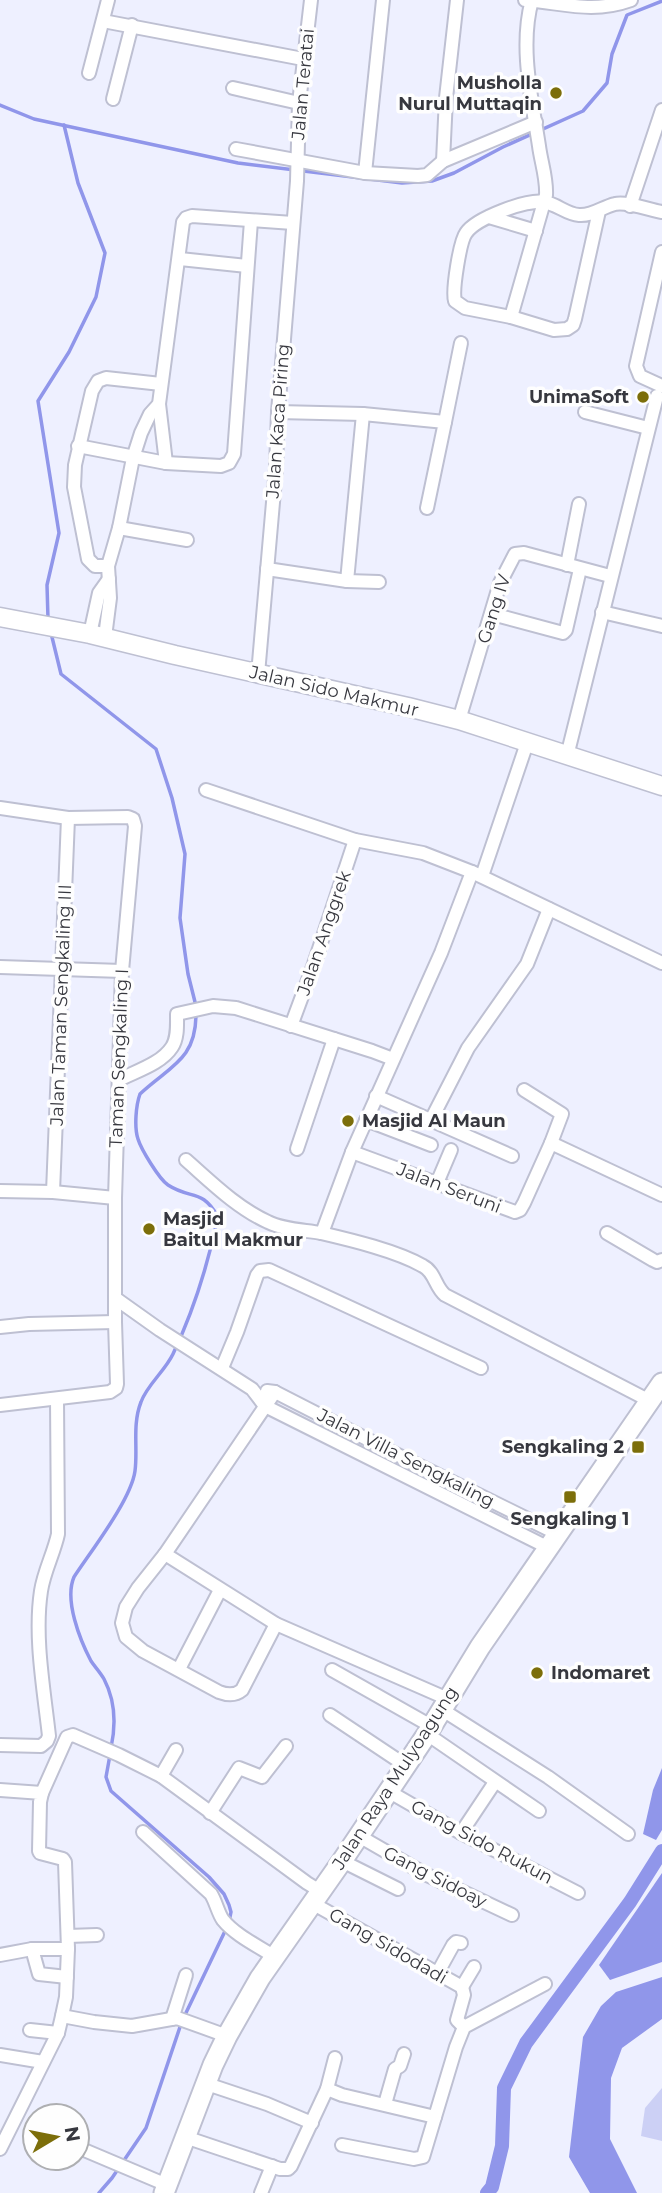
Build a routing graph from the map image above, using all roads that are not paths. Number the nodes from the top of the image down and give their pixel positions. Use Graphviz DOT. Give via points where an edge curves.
graph roads {
  1 [pos="108,0"];
  2 [pos="308,0"];
  3 [pos="383,0"];
  4 [pos="457,0"];
  5 [pos="525,0"];
  6 [pos="531,0"];
  7 [pos="631,0"];
  8 [pos="103,21"];
  9 [pos="132,25"];
  10 [pos="303,59"];
  11 [pos="89,74"];
  12 [pos="233,88"];
  13 [pos="113,99"];
  14 [pos="299,103"];
  15 [pos="662,110"];
  16 [pos="536,123"];
  17 [pos="236,149"];
  18 [pos="443,161"];
  19 [pos="296,164"];
  20 [pos="365,173"];
  21 [pos="544,202"];
  22 [pos="630,206"];
  23 [pos="599,211"];
  24 [pos="662,212"];
  25 [pos="489,217"];
  26 [pos="251,221"];
  27 [pos="293,223"];
  28 [pos="537,231"];
  29 [pos="662,253"];
  30 [pos="180,258"];
  31 [pos="247,266"];
  32 [pos="511,317"];
  33 [pos="461,343"];
  34 [pos="161,384"];
  35 [pos="659,391"];
  36 [pos="159,404"];
  37 [pos="278,412"];
  38 [pos="585,412"];
  39 [pos="363,414"];
  40 [pos="445,422"];
  41 [pos="648,428"];
  42 [pos="78,446"];
  43 [pos="134,458"];
  44 [pos="166,463"];
  45 [pos="579,504"];
  46 [pos="427,508"];
  47 [pos="119,528"];
  48 [pos="187,540"];
  49 [pos="567,565"];
  50 [pos="267,569"];
  51 [pos="580,569"];
  52 [pos="109,573"];
  53 [pos="610,576"];
  54 [pos="347,580"];
  55 [pos="379,582"];
  56 [pos="602,612"];
  57 [pos="492,614"];
  58 [pos="0,617"];
  59 [pos="661,622"];
  60 [pos="97,636"];
  61 [pos="258,674"];
  62 [pos="459,720"];
  63 [pos="527,743"];
  64 [pos="566,756"];
  65 [pos="662,786"];
  66 [pos="206,790"];
  67 [pos="0,808"];
  68 [pos="68,818"];
  69 [pos="355,840"];
  70 [pos="477,874"];
  71 [pos="550,909"];
  72 [pos="662,963"];
  73 [pos="0,967"];
  74 [pos="63,968"];
  75 [pos="121,971"];
  76 [pos="291,1026"];
  77 [pos="334,1039"];
  78 [pos="393,1059"];
  79 [pos="119,1080"];
  80 [pos="524,1090"];
  81 [pos="376,1096"];
  82 [pos="431,1120"];
  83 [pos="366,1121"];
  84 [pos="551,1143"];
  85 [pos="431,1145"];
  86 [pos="297,1149"];
  87 [pos="451,1150"];
  88 [pos="352,1152"];
  89 [pos="512,1156"];
  90 [pos="186,1160"];
  91 [pos="437,1183"];
  92 [pos="0,1191"];
  93 [pos="53,1192"];
  94 [pos="662,1195"];
  95 [pos="115,1198"];
  96 [pos="321,1233"];
  97 [pos="607,1233"];
  98 [pos="662,1260"];
  99 [pos="115,1298"];
  100 [pos="115,1322"];
  101 [pos="0,1327"];
  102 [pos="219,1366"];
  103 [pos="481,1368"];
  104 [pos="662,1383"];
  105 [pos="253,1389"];
  106 [pos="275,1392"];
  107 [pos="57,1399"];
  108 [pos="650,1401"];
  109 [pos="0,1405"];
  110 [pos="265,1406"];
  111 [pos="415,1464"];
  112 [pos="407,1477"];
  113 [pos="553,1541"];
  114 [pos="165,1554"];
  115 [pos="220,1590"];
  116 [pos="276,1624"];
  117 [pos="179,1669"];
  118 [pos="332,1670"];
  119 [pos="445,1704"];
  120 [pos="330,1715"];
  121 [pos="429,1730"];
  122 [pos="0,1745"];
  123 [pos="286,1746"];
  124 [pos="176,1750"];
  125 [pos="405,1765"];
  126 [pos="161,1776"];
  127 [pos="495,1782"];
  128 [pos="0,1790"];
  129 [pos="387,1791"];
  130 [pos="39,1792"];
  131 [pos="539,1811"];
  132 [pos="210,1813"];
  133 [pos="142,1832"];
  134 [pos="461,1833"];
  135 [pos="628,1834"];
  136 [pos="359,1836"];
  137 [pos="342,1861"];
  138 [pos="398,1889"];
  139 [pos="578,1893"];
  140 [pos="316,1897"];
  141 [pos="512,1915"];
  142 [pos="97,1934"];
  143 [pos="68,1942"];
  144 [pos="461,1943"];
  145 [pos="32,1949"];
  146 [pos="0,1955"];
  147 [pos="275,1957"];
  148 [pos="474,1967"];
  149 [pos="437,1974"];
  150 [pos="186,1975"];
  151 [pos="67,1977"];
  152 [pos="545,1983"];
  153 [pos="462,1987"];
  154 [pos="62,2016"];
  155 [pos="178,2019"];
  156 [pos="464,2027"];
  157 [pos="30,2030"];
  158 [pos="58,2033"];
  159 [pos="227,2036"];
  160 [pos="404,2054"];
  161 [pos="0,2055"];
  162 [pos="335,2058"];
  163 [pos="43,2062"];
  164 [pos="207,2084"];
  165 [pos="327,2089"];
  166 [pos="386,2105"];
  167 [pos="435,2117"];
  168 [pos="312,2123"];
  169 [pos="185,2137"];
  170 [pos="342,2145"];
  171 [pos="0,2149"];
  172 [pos="91,2153"];
  173 [pos="272,2166"];
  174 [pos="166,2189"];
  175 [pos="261,2193"];
  1 -- 8 [label="street"];
  2 -- 10 [label="street, Jalan Teratai"];
  3 -- 20 [label="street"];
  4 -- 18 [label="street"];
  5 -- 6 [label="street"];
  6 -- 7 [label="street" via="587,8"];
  6 -- 16 [label="street" via="525,36"];
  8 -- 9 [label="street"];
  8 -- 11 [label="street"];
  9 -- 10 [label="street"];
  9 -- 13 [label="street"];
  10 -- 14 [label="street, Jalan Teratai"];
  12 -- 14 [label="street"];
  14 -- 19 [label="street, Jalan Teratai"];
  15 -- 22 [label="street"];
  16 -- 18 [label="street"];
  16 -- 21 [label="street" via="546,186"];
  17 -- 19 [label="street"];
  18 -- 20 [label="street" via="427,175"];
  19 -- 20 [label="street"];
  19 -- 27 [label="street, Jalan Kaca Piring"];
  21 -- 23 [label="street" via="578,215"];
  21 -- 25 [label="street"];
  21 -- 28 [label="street"];
  22 -- 23 [label="street" via="614,204"];
  22 -- 24 [label="street"];
  23 -- 32 [label="street" via="573,325 554,330"];
  25 -- 28 [label="street"];
  25 -- 32 [label="street" via="464,236 453,295 465,308"];
  26 -- 27 [label="street"];
  26 -- 30 [label="street" via="186,218"];
  26 -- 31 [label="street"];
  27 -- 37 [label="street, Jalan Kaca Piring"];
  28 -- 32 [label="street"];
  29 -- 35 [label="street" via="636,366 639,376"];
  30 -- 31 [label="street"];
  30 -- 34 [label="street"];
  31 -- 44 [label="street" via="232,460 221,466"];
  33 -- 40 [label="street"];
  34 -- 36 [label="street"];
  34 -- 42 [label="street" via="114,377 98,381"];
  35 -- 41 [label="street"];
  36 -- 43 [label="street" via="145,424"];
  36 -- 44 [label="street"];
  37 -- 39 [label="street"];
  37 -- 50 [label="street, Jalan Kaca Piring"];
  38 -- 41 [label="street"];
  39 -- 40 [label="street"];
  39 -- 54 [label="street"];
  40 -- 46 [label="street"];
  41 -- 53 [label="street"];
  42 -- 43 [label="street"];
  42 -- 52 [label="street" via="74,487 88,559"];
  43 -- 44 [label="street"];
  43 -- 47 [label="street"];
  45 -- 49 [label="street"];
  47 -- 48 [label="street"];
  47 -- 52 [label="street"];
  49 -- 51 [label="street, Gang IV"];
  49 -- 57 [label="street, Gang IV" via="515,554 500,583"];
  50 -- 54 [label="street"];
  50 -- 61 [label="street, Jalan Kaca Piring"];
  51 -- 53 [label="street, Gang IV"];
  51 -- 57 [label="street" via="563,633"];
  52 -- 60 [label="street" via="110,598"];
  53 -- 56 [label="street"];
  54 -- 55 [label="street"];
  56 -- 59 [label="street"];
  56 -- 64 [label="street"];
  57 -- 62 [label="street, Gang IV"];
  58 -- 60 [label="main road, Jalan Sido Makmur"];
  60 -- 61 [label="main road, Jalan Sido Makmur"];
  61 -- 62 [label="main road, Jalan Sido Makmur"];
  62 -- 63 [label="main road, Jalan Sido Makmur"];
  63 -- 64 [label="main road, Jalan Sido Makmur"];
  63 -- 70 [label="street"];
  64 -- 65 [label="main road, Jalan Sido Makmur"];
  66 -- 69 [label="street"];
  67 -- 68 [label="street"];
  68 -- 74 [label="street, Jalan Taman Sengkaling III"];
  68 -- 75 [label="street, Taman Sengkaling I" via="133,819"];
  69 -- 70 [label="street" via="423,853"];
  69 -- 76 [label="street, Jalan Anggrek"];
  70 -- 71 [label="street"];
  70 -- 78 [label="street"];
  71 -- 72 [label="street"];
  71 -- 82 [label="street" via="527,964 468,1048"];
  73 -- 74 [label="street"];
  74 -- 75 [label="street"];
  74 -- 93 [label="street, Jalan Taman Sengkaling III"];
  75 -- 79 [label="street, Taman Sengkaling I"];
  76 -- 77 [label="street"];
  76 -- 79 [label="street" via="236,1008 213,1006 177,1014 172,1047 159,1060"];
  77 -- 78 [label="street"];
  77 -- 86 [label="street"];
  78 -- 81 [label="street"];
  79 -- 95 [label="street, Taman Sengkaling I"];
  80 -- 84 [label="street" via="562,1114"];
  81 -- 82 [label="street"];
  81 -- 83 [label="street"];
  82 -- 89 [label="street"];
  83 -- 85 [label="street"];
  83 -- 88 [label="street"];
  84 -- 91 [label="street, Jalan Seruni" via="520,1210"];
  84 -- 94 [label="street"];
  87 -- 91 [label="street"];
  88 -- 91 [label="street, Jalan Seruni"];
  88 -- 96 [label="street"];
  90 -- 96 [label="street" via="226,1195 269,1223"];
  92 -- 93 [label="street"];
  93 -- 95 [label="street"];
  95 -- 99 [label="street, Taman Sengkaling I"];
  96 -- 108 [label="street" via="426,1267 445,1295"];
  97 -- 98 [label="street" via="657,1262"];
  99 -- 100 [label="street, Taman Sengkaling I"];
  99 -- 102 [label="street, Jalan Villa Sengkaling"];
  100 -- 101 [label="street"];
  100 -- 107 [label="street, Taman Sengkaling I" via="116,1388"];
  102 -- 103 [label="street" via="237,1332 257,1275 269,1270"];
  102 -- 105 [label="street, Jalan Villa Sengkaling"];
  104 -- 108 [label="main road, Jalan Raya Mulyoagung"];
  105 -- 106 [label="street, Jalan Villa Sengkaling"];
  105 -- 110 [label="street, Jalan Villa Sengkaling"];
  106 -- 110 [label="street"];
  106 -- 111 [label="street, Jalan Villa Sengkaling"];
  107 -- 109 [label="street"];
  107 -- 122 [label="street" via="58,1534 41,1588 38,1622 49,1736 41,1746"];
  108 -- 113 [label="main road, Jalan Raya Mulyoagung"];
  110 -- 112 [label="street, Jalan Villa Sengkaling"];
  110 -- 114 [label="street"];
  111 -- 112 [label="street"];
  111 -- 113 [label="street, Jalan Villa Sengkaling"];
  112 -- 113 [label="street, Jalan Villa Sengkaling"];
  113 -- 119 [label="main road, Jalan Raya Mulyoagung"];
  114 -- 115 [label="street"];
  114 -- 117 [label="street" via="127,1607 122,1630 144,1651"];
  115 -- 116 [label="street"];
  115 -- 117 [label="street"];
  116 -- 117 [label="street" via="242,1690 235,1695 219,1692"];
  116 -- 119 [label="street"];
  118 -- 121 [label="street"];
  119 -- 121 [label="main road, Jalan Raya Mulyoagung"];
  119 -- 135 [label="street"];
  120 -- 125 [label="street"];
  121 -- 125 [label="main road, Jalan Raya Mulyoagung"];
  121 -- 127 [label="street"];
  123 -- 132 [label="street" via="262,1777 239,1768"];
  124 -- 126 [label="street"];
  125 -- 129 [label="main road, Jalan Raya Mulyoagung"];
  126 -- 130 [label="street, Gang Sidodadi" via="73,1735 67,1737"];
  126 -- 132 [label="street, Gang Sidodadi"];
  127 -- 131 [label="street"];
  127 -- 134 [label="street"];
  128 -- 130 [label="street"];
  129 -- 134 [label="street, Gang Sido Rukun"];
  129 -- 136 [label="main road, Jalan Raya Mulyoagung"];
  130 -- 143 [label="street" via="39,1851 65,1862"];
  132 -- 140 [label="street, Gang Sidodadi" via="307,1884"];
  133 -- 147 [label="street" via="211,1894 222,1919"];
  134 -- 139 [label="street, Gang Sido Rukun"];
  136 -- 137 [label="main road, Jalan Raya Mulyoagung"];
  136 -- 141 [label="street, Gang Sidoay"];
  137 -- 138 [label="street"];
  137 -- 140 [label="main road, Jalan Raya Mulyoagung"];
  140 -- 147 [label="main road, Jalan Raya Mulyoagung"];
  140 -- 149 [label="street, Gang Sidodadi"];
  142 -- 143 [label="street"];
  143 -- 145 [label="street"];
  143 -- 151 [label="street"];
  144 -- 149 [label="street" via="453,1945"];
  145 -- 146 [label="street"];
  145 -- 151 [label="street" via="39,1974"];
  147 -- 159 [label="main road, Jalan Raya Mulyoagung"];
  148 -- 153 [label="street"];
  149 -- 153 [label="street, Gang Sidodadi"];
  150 -- 155 [label="street"];
  151 -- 154 [label="street"];
  152 -- 156 [label="street"];
  153 -- 156 [label="street, Gang Sidodadi" via="457,2020"];
  154 -- 155 [label="street" via="119,2026"];
  154 -- 158 [label="street"];
  155 -- 159 [label="street"];
  156 -- 167 [label="street"];
  157 -- 158 [label="street"];
  158 -- 163 [label="street"];
  159 -- 164 [label="main road, Jalan Raya Mulyoagung"];
  160 -- 166 [label="street"];
  161 -- 163 [label="street"];
  162 -- 165 [label="street"];
  163 -- 171 [label="street"];
  164 -- 168 [label="street"];
  164 -- 169 [label="main road, Jalan Raya Mulyoagung"];
  165 -- 166 [label="street"];
  165 -- 168 [label="street"];
  166 -- 167 [label="street"];
  167 -- 170 [label="street" via="421,2159"];
  168 -- 173 [label="street" via="291,2166 283,2170"];
  169 -- 173 [label="street"];
  169 -- 174 [label="main road, Jalan Raya Mulyoagung"];
  172 -- 174 [label="street"];
  173 -- 175 [label="street"];
}
